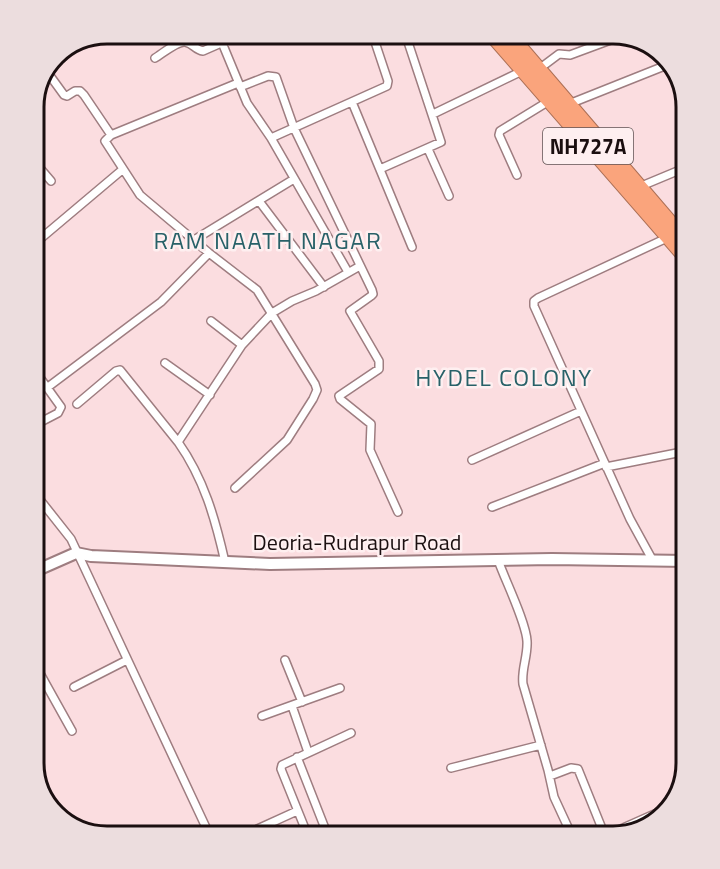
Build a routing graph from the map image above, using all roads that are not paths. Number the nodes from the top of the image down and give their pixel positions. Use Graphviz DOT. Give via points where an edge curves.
graph roads {
  1 [pos="178,44"];
  2 [pos="190,44"];
  3 [pos="218,44"];
  4 [pos="223,44"];
  5 [pos="376,44"];
  6 [pos="409,44"];
  7 [pos="499,44"];
  8 [pos="517,44"];
  9 [pos="600,44"];
  10 [pos="155,58"];
  11 [pos="662,67"];
  12 [pos="539,69"];
  13 [pos="522,71"];
  14 [pos="51,77"];
  15 [pos="239,85"];
  16 [pos="549,101"];
  17 [pos="352,102"];
  18 [pos="569,104"];
  19 [pos="433,114"];
  20 [pos="294,128"];
  21 [pos="111,135"];
  22 [pos="271,138"];
  23 [pos="428,149"];
  24 [pos="380,169"];
  25 [pos="122,170"];
  26 [pos="676,172"];
  27 [pos="44,173"];
  28 [pos="517,175"];
  29 [pos="294,179"];
  30 [pos="51,181"];
  31 [pos="639,187"];
  32 [pos="448,196"];
  33 [pos="259,201"];
  34 [pos="676,229"];
  35 [pos="44,236"];
  36 [pos="669,237"];
  37 [pos="194,240"];
  38 [pos="676,246"];
  39 [pos="412,247"];
  40 [pos="209,253"];
  41 [pos="360,266"];
  42 [pos="348,272"];
  43 [pos="324,287"];
  44 [pos="272,313"];
  45 [pos="211,321"];
  46 [pos="242,345"];
  47 [pos="165,363"];
  48 [pos="44,382"];
  49 [pos="48,387"];
  50 [pos="210,395"];
  51 [pos="77,404"];
  52 [pos="581,411"];
  53 [pos="44,420"];
  54 [pos="178,442"];
  55 [pos="676,454"];
  56 [pos="472,460"];
  57 [pos="606,465"];
  58 [pos="235,488"];
  59 [pos="44,505"];
  60 [pos="492,507"];
  61 [pos="398,512"];
  62 [pos="76,553"];
  63 [pos="498,560"];
  64 [pos="653,561"];
  65 [pos="676,561"];
  66 [pos="225,562"];
  67 [pos="44,567"];
  68 [pos="127,660"];
  69 [pos="285,660"];
  70 [pos="44,681"];
  71 [pos="74,687"];
  72 [pos="340,688"];
  73 [pos="302,702"];
  74 [pos="292,706"];
  75 [pos="262,716"];
  76 [pos="72,731"];
  77 [pos="351,733"];
  78 [pos="541,745"];
  79 [pos="308,752"];
  80 [pos="297,757"];
  81 [pos="451,768"];
  82 [pos="550,776"];
  83 [pos="297,811"];
  84 [pos="205,826"];
  85 [pos="264,826"];
  86 [pos="304,826"];
  87 [pos="324,826"];
  88 [pos="567,826"];
  89 [pos="601,826"];
  1 -- 10 [label="street"];
  2 -- 3 [label="street" via="203,51"];
  4 -- 15 [label="street"];
  5 -- 17 [label="street" via="387,86"];
  6 -- 19 [label="street"];
  7 -- 13 [label="highway, NH727A"];
  8 -- 12 [label="highway, NH727A"];
  9 -- 12 [label="street" via="570,55 560,54"];
  11 -- 18 [label="street"];
  12 -- 18 [label="highway, NH727A"];
  13 -- 16 [label="highway, NH727A"];
  13 -- 19 [label="street"];
  14 -- 21 [label="street" via="64,95 80,91"];
  15 -- 20 [label="street" via="276,77"];
  15 -- 21 [label="street"];
  15 -- 22 [label="street"];
  16 -- 28 [label="street" via="500,131"];
  16 -- 36 [label="highway, NH727A"];
  17 -- 20 [label="street"];
  17 -- 24 [label="street"];
  18 -- 31 [label="highway, NH727A"];
  19 -- 23 [label="street" via="441,142"];
  20 -- 22 [label="street"];
  20 -- 41 [label="street"];
  21 -- 25 [label="street" via="106,145"];
  22 -- 29 [label="street"];
  23 -- 24 [label="street"];
  23 -- 32 [label="street"];
  24 -- 39 [label="street"];
  25 -- 35 [label="street"];
  25 -- 37 [label="street" via="140,195"];
  26 -- 31 [label="street"];
  27 -- 30 [label="street"];
  29 -- 33 [label="street"];
  29 -- 42 [label="street"];
  31 -- 34 [label="highway, NH727A"];
  33 -- 37 [label="street"];
  33 -- 43 [label="street"];
  36 -- 38 [label="highway, NH727A"];
  36 -- 52 [label="street" via="534,301"];
  37 -- 40 [label="street"];
  40 -- 44 [label="street" via="257,290"];
  40 -- 49 [label="street" via="161,302"];
  41 -- 42 [label="street"];
  41 -- 61 [label="street" via="373,294 350,311 379,362 379,369 339,396 370,424 370,450"];
  42 -- 43 [label="street"];
  43 -- 44 [label="street"];
  44 -- 46 [label="street"];
  44 -- 58 [label="street" via="317,390 286,440"];
  45 -- 46 [label="street"];
  46 -- 50 [label="street"];
  47 -- 50 [label="street"];
  48 -- 49 [label="street"];
  49 -- 53 [label="street" via="61,410"];
  50 -- 54 [label="street"];
  51 -- 54 [label="street" via="120,370"];
  52 -- 56 [label="street"];
  52 -- 57 [label="street"];
  54 -- 66 [label="street" via="205,489"];
  55 -- 57 [label="street"];
  57 -- 60 [label="street"];
  57 -- 64 [label="street"];
  59 -- 62 [label="street" via="71,539"];
  62 -- 66 [label="main road, Deoria-Rudrapur Road"];
  62 -- 67 [label="main road"];
  62 -- 68 [label="street"];
  63 -- 64 [label="main road, Deoria-Rudrapur Road"];
  63 -- 66 [label="main road, Deoria-Rudrapur Road"];
  63 -- 78 [label="street" via="526,634 522,677"];
  64 -- 65 [label="main road, Deoria-Rudrapur Road"];
  68 -- 71 [label="street"];
  68 -- 84 [label="street"];
  69 -- 73 [label="street"];
  70 -- 76 [label="street"];
  72 -- 73 [label="street"];
  73 -- 74 [label="street"];
  74 -- 75 [label="street"];
  74 -- 79 [label="street"];
  77 -- 79 [label="street"];
  78 -- 81 [label="street"];
  78 -- 82 [label="street"];
  79 -- 80 [label="street"];
  80 -- 83 [label="street" via="281,769"];
  80 -- 87 [label="street"];
  82 -- 88 [label="street" via="554,797"];
  82 -- 89 [label="street" via="578,769"];
  83 -- 85 [label="street"];
  83 -- 86 [label="street"];
}
